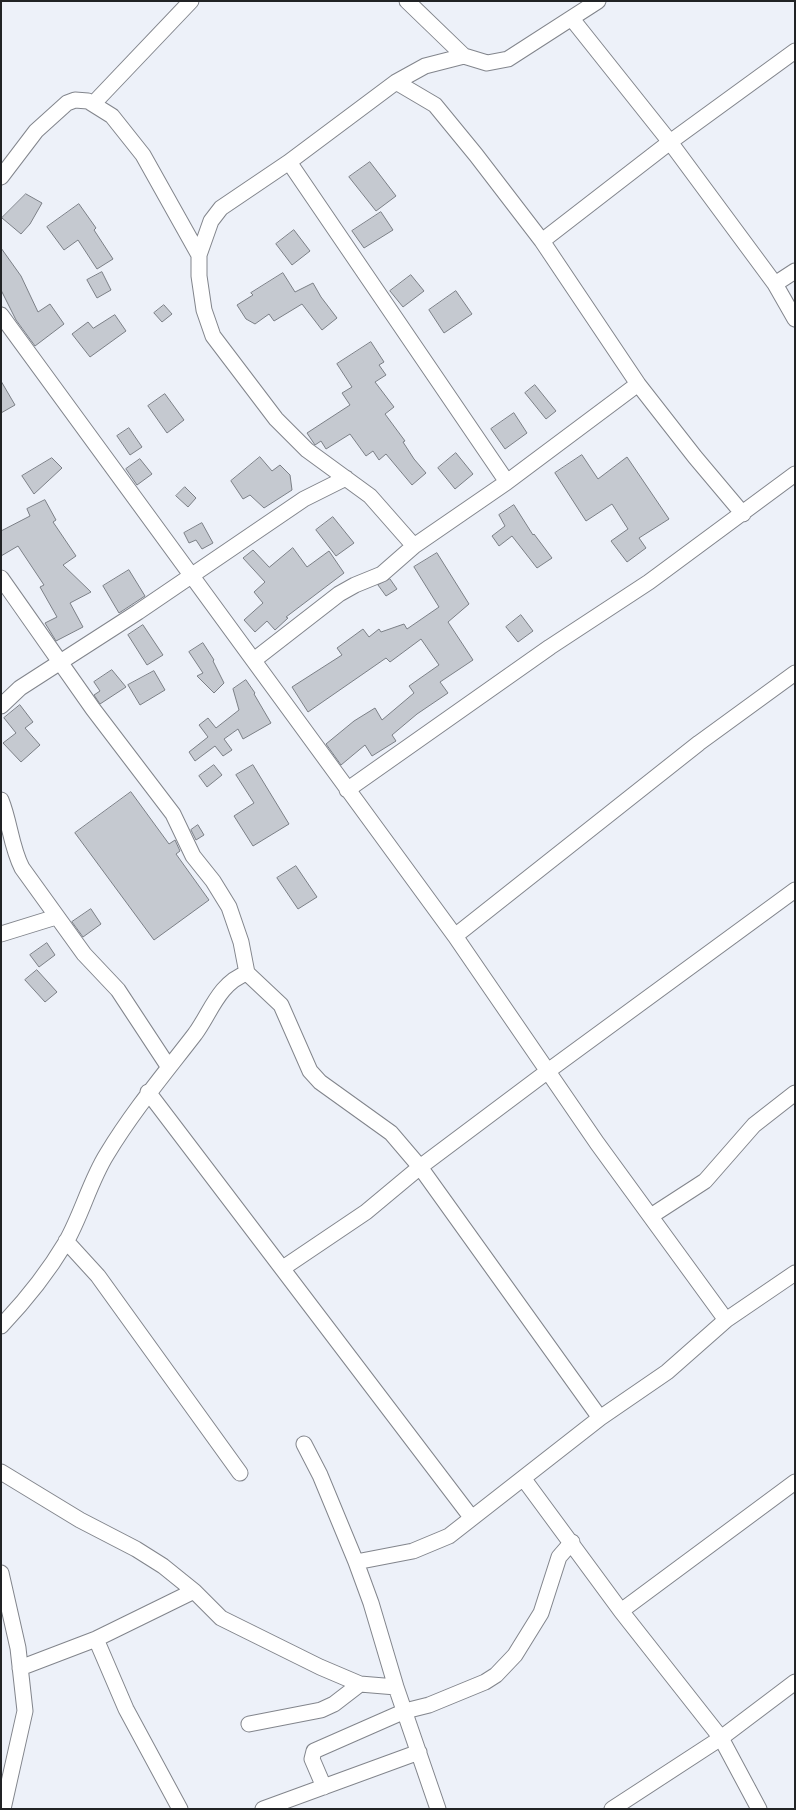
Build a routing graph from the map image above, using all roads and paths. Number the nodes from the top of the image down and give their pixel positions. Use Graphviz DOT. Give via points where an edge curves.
graph roads {
  1 [pos="192,1"];
  2 [pos="407,1"];
  3 [pos="598,1"];
  4 [pos="572,19"];
  5 [pos="795,51"];
  6 [pos="464,56"];
  7 [pos="396,82"];
  8 [pos="93,104"];
  9 [pos="670,142"];
  10 [pos="289,162"];
  11 [pos="1,177"];
  12 [pos="542,241"];
  13 [pos="199,255"];
  14 [pos="795,271"];
  15 [pos="775,284"];
  16 [pos="1,315"];
  17 [pos="795,319"];
  18 [pos="638,384"];
  19 [pos="795,474"];
  20 [pos="346,478"];
  21 [pos="507,482"];
  22 [pos="743,514"];
  23 [pos="414,546"];
  24 [pos="190,576"];
  25 [pos="1,578"];
  26 [pos="254,660"];
  27 [pos="60,663"];
  28 [pos="795,673"];
  29 [pos="1,706"];
  30 [pos="347,790"];
  31 [pos="1,800"];
  32 [pos="795,890"];
  33 [pos="56,917"];
  34 [pos="1,934"];
  35 [pos="455,936"];
  36 [pos="247,973"];
  37 [pos="168,1066"];
  38 [pos="548,1071"];
  39 [pos="148,1092"];
  40 [pos="795,1093"];
  41 [pos="420,1167"];
  42 [pos="651,1216"];
  43 [pos="66,1241"];
  44 [pos="283,1268"];
  45 [pos="795,1273"];
  46 [pos="726,1320"];
  47 [pos="1,1326"];
  48 [pos="600,1418"];
  49 [pos="304,1444"];
  50 [pos="1,1472"];
  51 [pos="240,1474"];
  52 [pos="523,1478"];
  53 [pos="795,1482"];
  54 [pos="471,1517"];
  55 [pos="572,1542"];
  56 [pos="356,1562"];
  57 [pos="1,1573"];
  58 [pos="194,1591"];
  59 [pos="3,1594"];
  60 [pos="621,1611"];
  61 [pos="96,1639"];
  62 [pos="20,1668"];
  63 [pos="795,1682"];
  64 [pos="360,1684"];
  65 [pos="396,1687"];
  66 [pos="405,1711"];
  67 [pos="249,1724"];
  68 [pos="721,1738"];
  69 [pos="419,1752"];
  70 [pos="324,1787"];
  71 [pos="3,1809"];
  72 [pos="180,1809"];
  73 [pos="263,1809"];
  74 [pos="438,1809"];
  75 [pos="612,1809"];
  76 [pos="759,1809"];
  1 -- 8 [label="street"];
  2 -- 6 [label="street"];
  3 -- 4 [label="street"];
  4 -- 6 [label="street" via="508,59 487,62"];
  4 -- 9 [label="street"];
  5 -- 9 [label="street"];
  6 -- 7 [label="street" via="424,66"];
  7 -- 10 [label="street"];
  7 -- 12 [label="street" via="426,99 443,114"];
  8 -- 11 [label="street" via="75,100 67,103 36,131"];
  8 -- 13 [label="street" via="112,116 143,155"];
  9 -- 12 [label="street"];
  9 -- 15 [label="street"];
  10 -- 13 [label="street" via="221,208 211,221"];
  10 -- 21 [label="street"];
  12 -- 18 [label="street"];
  13 -- 20 [label="street" via="204,310 213,336 276,418 307,450"];
  14 -- 15 [label="street"];
  15 -- 17 [label="street"];
  16 -- 24 [label="street"];
  18 -- 21 [label="street"];
  18 -- 22 [label="street"];
  19 -- 22 [label="street"];
  20 -- 23 [label="street" via="370,496"];
  20 -- 24 [label="street" via="304,499"];
  21 -- 23 [label="street"];
  22 -- 30 [label="street" via="649,582 550,646"];
  23 -- 26 [label="street" via="382,574 339,594"];
  24 -- 26 [label="street"];
  24 -- 27 [label="street"];
  25 -- 27 [label="street"];
  26 -- 30 [label="street"];
  27 -- 29 [label="street" via="20,688"];
  27 -- 36 [label="street" via="173,814 193,856 228,907 241,942"];
  28 -- 35 [label="street" via="699,743"];
  30 -- 35 [label="street"];
  31 -- 33 [label="street" via="7,813 18,860"];
  32 -- 38 [label="street"];
  33 -- 34 [label="street"];
  33 -- 37 [label="street" via="84,954 118,990"];
  35 -- 38 [label="street"];
  36 -- 37 [label="street" via="227,985 196,1032"];
  36 -- 41 [label="street" via="280,1006 310,1071 320,1082 391,1133"];
  37 -- 39 [label="street"];
  38 -- 41 [label="street"];
  38 -- 42 [label="street"];
  39 -- 43 [label="street" via="106,1155"];
  39 -- 44 [label="street"];
  40 -- 42 [label="street" via="754,1125 705,1181"];
  41 -- 44 [label="street" via="366,1212"];
  41 -- 48 [label="street"];
  42 -- 46 [label="street"];
  43 -- 47 [label="street" via="26,1300"];
  43 -- 51 [label="street" via="98,1276"];
  44 -- 54 [label="street"];
  45 -- 46 [label="street"];
  46 -- 48 [label="street" via="667,1372"];
  48 -- 52 [label="street"];
  49 -- 56 [label="street" via="320,1475"];
  50 -- 58 [label="street" via="80,1520 136,1549 163,1566"];
  52 -- 54 [label="street"];
  52 -- 55 [label="street"];
  53 -- 60 [label="street"];
  54 -- 56 [label="street" via="449,1536 413,1551"];
  55 -- 60 [label="street"];
  55 -- 66 [label="street" via="559,1557 542,1613 515,1655 496,1675 430,1705"];
  56 -- 65 [label="street"];
  57 -- 59 [label="street"];
  58 -- 61 [label="street"];
  58 -- 64 [label="street" via="221,1618"];
  59 -- 62 [label="street"];
  60 -- 68 [label="street"];
  61 -- 62 [label="street"];
  61 -- 72 [label="street" via="126,1709"];
  62 -- 71 [label="street" via="25,1711"];
  63 -- 68 [label="street"];
  64 -- 65 [label="street"];
  64 -- 67 [label="street" via="334,1704 321,1710"];
  65 -- 66 [label="street"];
  66 -- 69 [label="street"];
  66 -- 70 [label="street" via="314,1751 312,1759"];
  68 -- 75 [label="street"];
  68 -- 76 [label="street"];
  69 -- 70 [label="street"];
  69 -- 74 [label="street"];
  70 -- 73 [label="street"];
}
